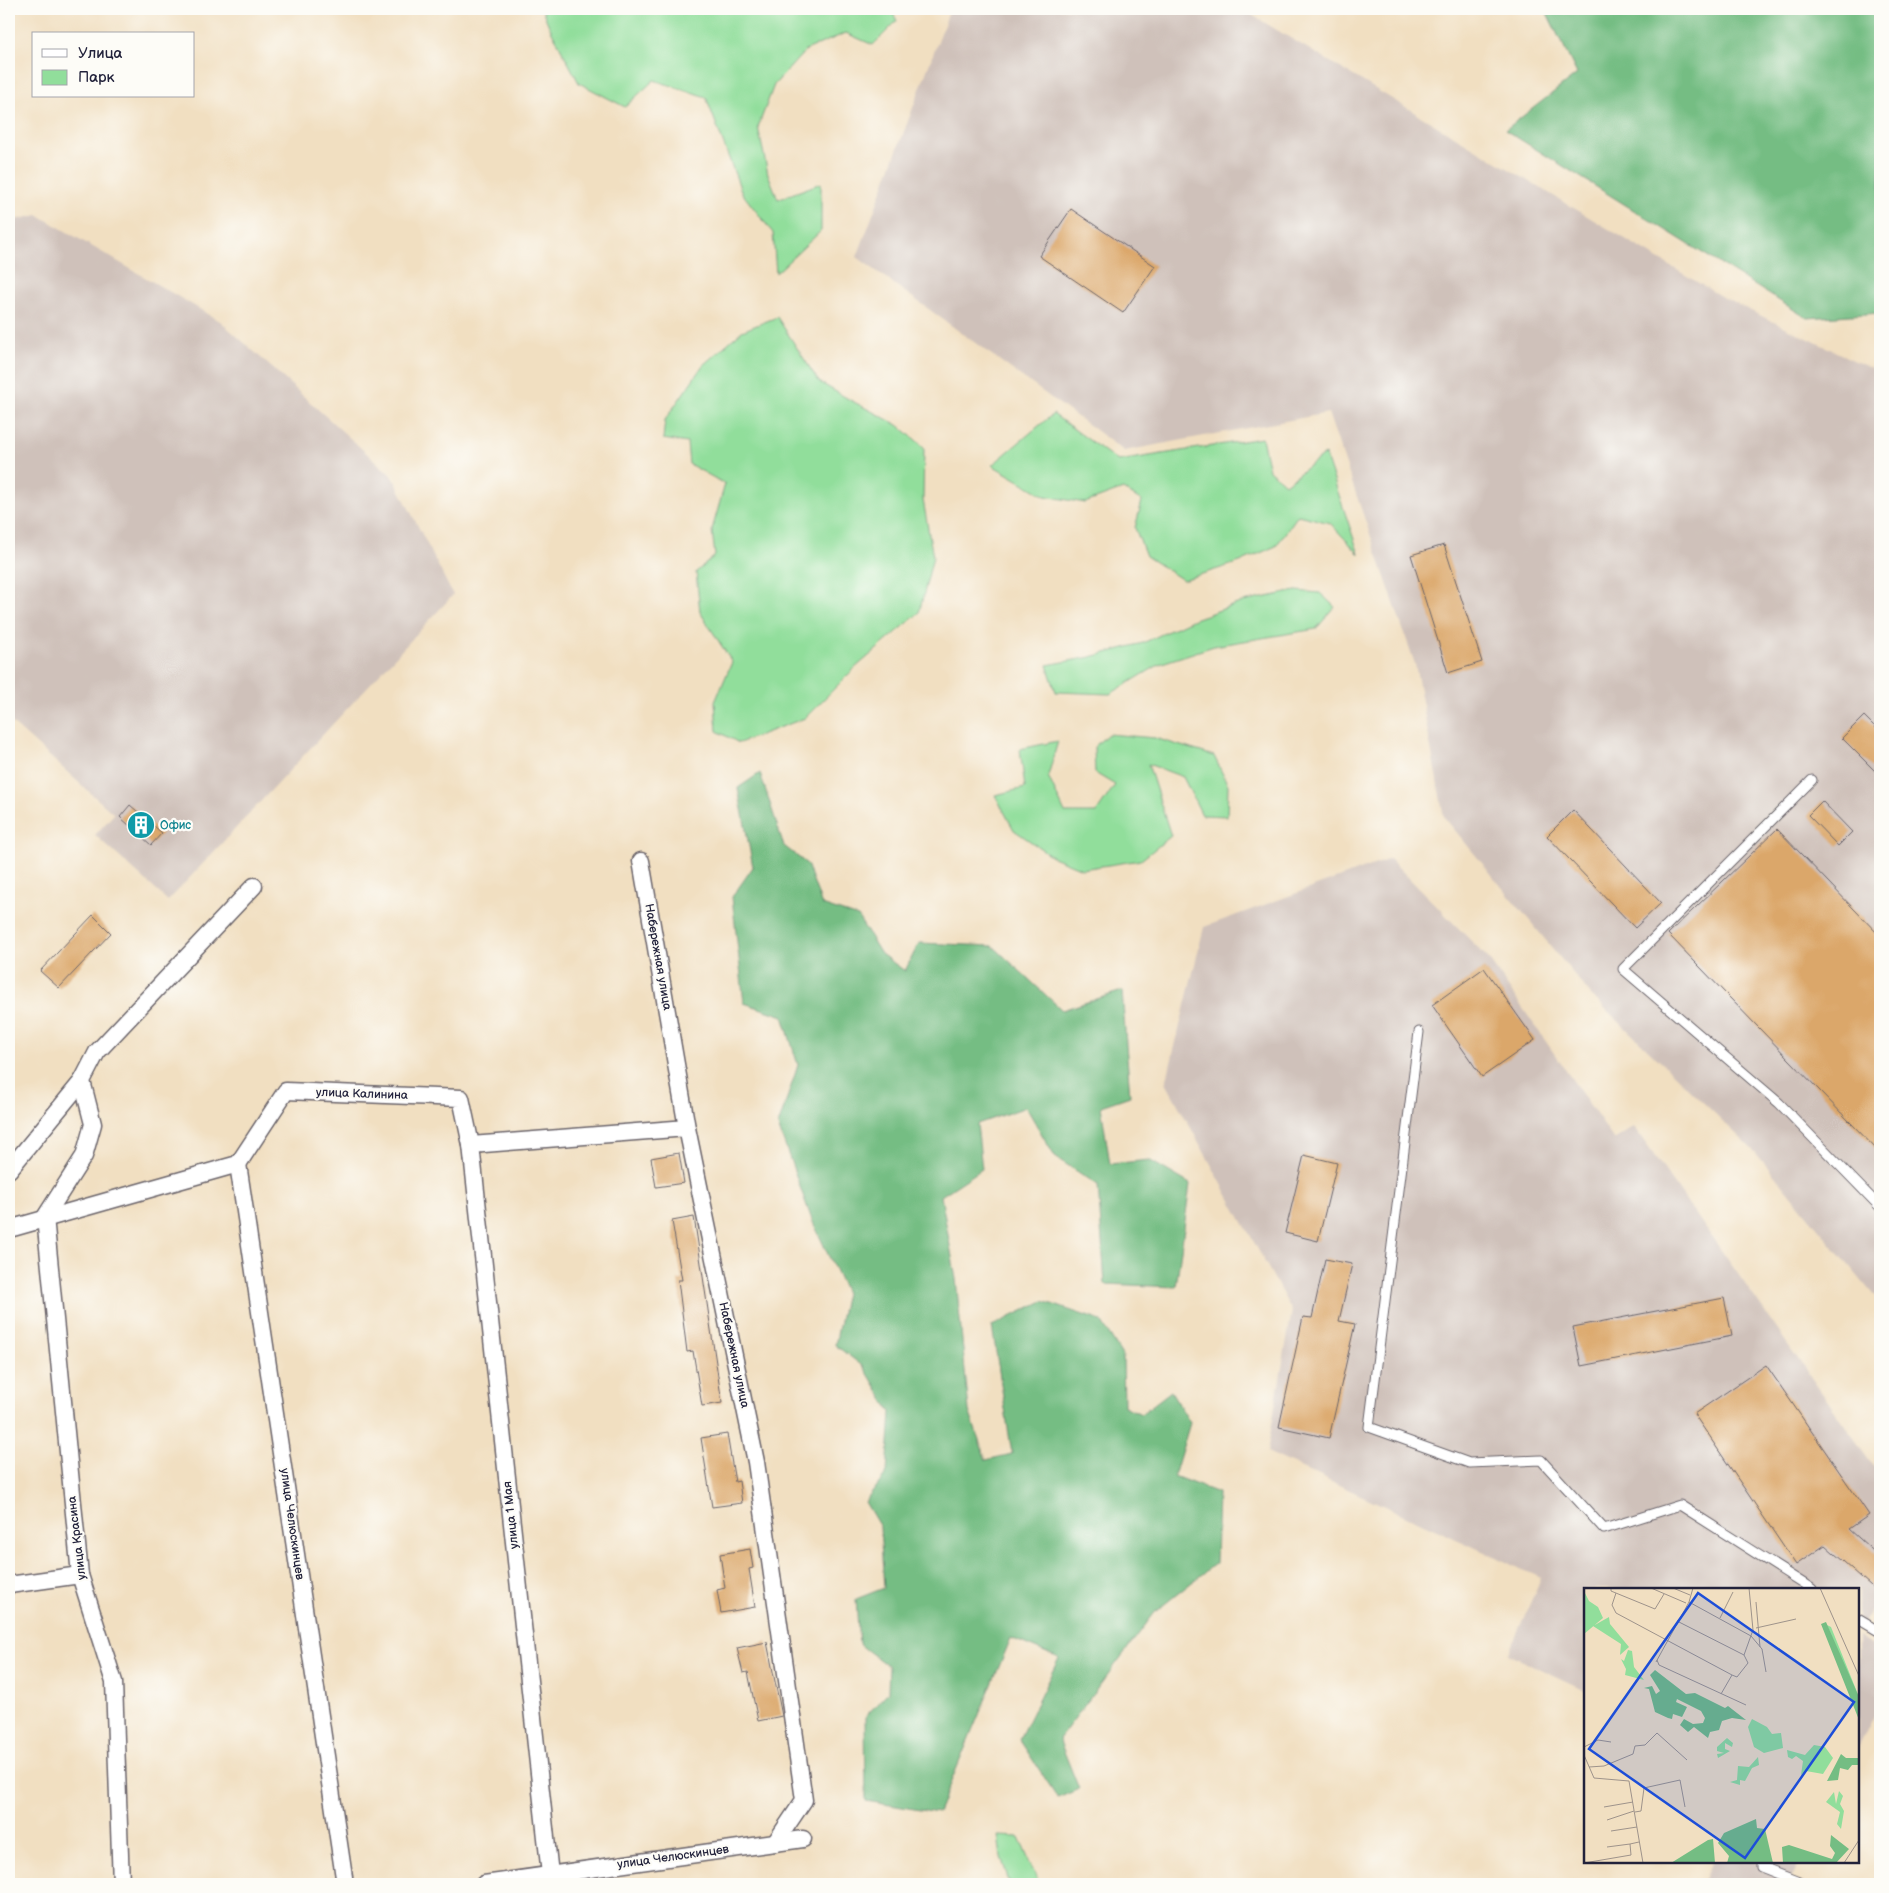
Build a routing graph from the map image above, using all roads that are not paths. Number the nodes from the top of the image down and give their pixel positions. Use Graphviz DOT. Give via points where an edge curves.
graph roads {
  1 [pos="1812,780"];
  2 [pos="641,861"];
  3 [pos="254,886"];
  4 [pos="1419,1032"];
  5 [pos="82,1081"];
  6 [pos="687,1128"];
  7 [pos="471,1145"];
  8 [pos="238,1164"];
  9 [pos="9,1170"];
  10 [pos="1880,1207"];
  11 [pos="45,1217"];
  12 [pos="9,1229"];
  13 [pos="80,1575"];
  14 [pos="9,1585"];
  15 [pos="1810,1588"];
  16 [pos="1859,1620"];
  17 [pos="1880,1632"];
  18 [pos="803,1839"];
  19 [pos="776,1843"];
  20 [pos="1761,1863"];
  21 [pos="550,1880"];
  22 [pos="121,1884"];
  23 [pos="345,1884"];
  24 [pos="484,1884"];
  25 [pos="1804,1884"];
  1 -- 10 [label="lane" via="1623,969 1778,1103"];
  2 -- 6 [label="street, Набережная улица"];
  3 -- 5 [label="street" via="97,1052"];
  4 -- 15 [label="lane" via="1368,1427 1469,1463 1541,1460 1604,1529 1680,1504"];
  5 -- 9 [label="street"];
  5 -- 11 [label="street" via="93,1124 84,1156"];
  6 -- 7 [label="street"];
  6 -- 19 [label="street, Набережная улица" via="756,1462 804,1800"];
  7 -- 8 [label="street, улица Калинина" via="461,1098 286,1091"];
  7 -- 21 [label="street, улица 1 Мая"];
  8 -- 11 [label="street"];
  8 -- 23 [label="street, улица Челюскинцев"];
  11 -- 12 [label="street"];
  11 -- 13 [label="street, улица Красина"];
  13 -- 14 [label="street"];
  13 -- 22 [label="street, улица Красина" via="114,1682"];
  16 -- 17 [label="lane"];
  18 -- 19 [label="street, улица Челюскинцев"];
  19 -- 21 [label="street, улица Челюскинцев"];
  20 -- 25 [label="lane" via="1761,1866"];
  21 -- 24 [label="street, улица Челюскинцев"];
}
